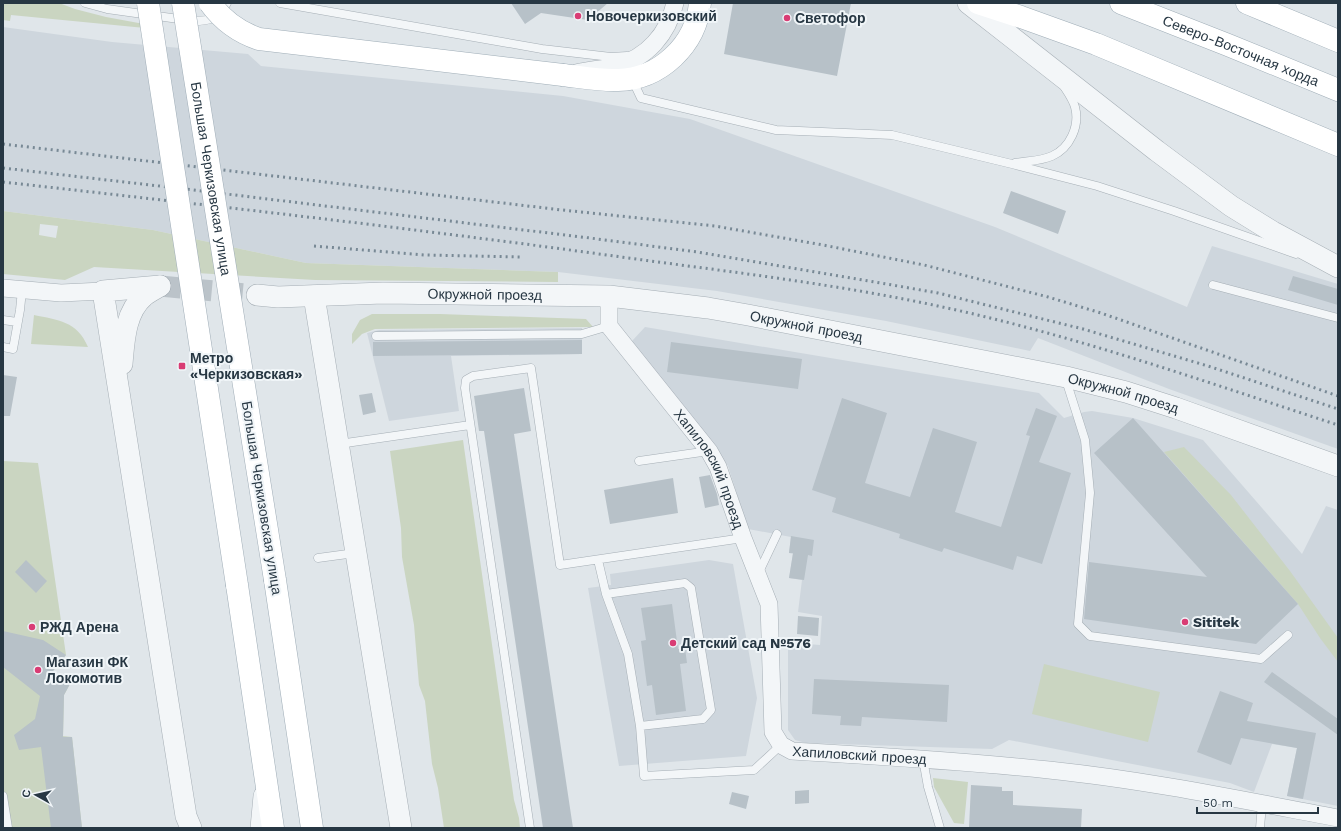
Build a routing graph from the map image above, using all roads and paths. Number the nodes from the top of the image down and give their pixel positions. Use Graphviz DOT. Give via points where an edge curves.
graph roads {
  1 [pos="85,3"];
  2 [pos="148,3"];
  3 [pos="183,3"];
  4 [pos="210,3"];
  5 [pos="227,3"];
  6 [pos="280,3"];
  7 [pos="675,3"];
  8 [pos="700,3"];
  9 [pos="968,3"];
  10 [pos="978,3"];
  11 [pos="1121,3"];
  12 [pos="1247,3"];
  13 [pos="1338,41"];
  14 [pos="640,56"];
  15 [pos="1038,57"];
  16 [pos="563,75"];
  17 [pos="632,79"];
  18 [pos="1338,90"];
  19 [pos="1315,136"];
  20 [pos="1338,145"];
  21 [pos="1338,148"];
  22 [pos="1012,164"];
  23 [pos="1338,268"];
  24 [pos="1213,285"];
  25 [pos="3,288"];
  26 [pos="22,290"];
  27 [pos="103,291"];
  28 [pos="257,295"];
  29 [pos="314,296"];
  30 [pos="609,296"];
  31 [pos="1338,318"];
  32 [pos="3,320"];
  33 [pos="17,322"];
  34 [pos="609,326"];
  35 [pos="376,336"];
  36 [pos="3,347"];
  37 [pos="1066,377"];
  38 [pos="470,425"];
  39 [pos="125,432"];
  40 [pos="338,444"];
  41 [pos="709,451"];
  42 [pos="639,461"];
  43 [pos="1338,466"];
  44 [pos="777,534"];
  45 [pos="743,538"];
  46 [pos="356,552"];
  47 [pos="318,558"];
  48 [pos="598,560"];
  49 [pos="758,575"];
  50 [pos="606,594"];
  51 [pos="1288,635"];
  52 [pos="640,726"];
  53 [pos="781,745"];
  54 [pos="923,759"];
  55 [pos="265,772"];
  56 [pos="3,796"];
  57 [pos="397,800"];
  58 [pos="1262,804"];
  59 [pos="1338,818"];
  60 [pos="313,823"];
  61 [pos="187,824"];
  62 [pos="8,828"];
  63 [pos="261,828"];
  64 [pos="273,828"];
  65 [pos="389,828"];
  66 [pos="401,828"];
  67 [pos="530,828"];
  68 [pos="940,828"];
  69 [pos="1260,828"];
  1 -- 5 [label="lane" via="107,9 193,21 204,21 218,16"];
  2 -- 55 [label="main road, bridge"];
  3 -- 60 [label="main road, Большая Черкизовская улица, bridge"];
  4 -- 16 [label="main road, bridge" via="218,15 237,29 259,39"];
  6 -- 14 [label="lane" via="542,49 611,57"];
  7 -- 14 [label="street" via="660,38"];
  8 -- 17 [label="main road" via="697,20 682,47 660,67"];
  9 -- 15 [label="street"];
  10 -- 19 [label="main road" via="1096,44"];
  11 -- 18 [label="main road, Северо-Восточная хорда"];
  12 -- 13 [label="main road"];
  14 -- 16 [label="street" via="615,66"];
  15 -- 22 [label="lane" via="1073,101 1076,115 1075,130 1064,148 1052,156"];
  15 -- 23 [label="street" via="1230,206"];
  16 -- 17 [label="main road"];
  17 -- 22 [label="lane" via="641,98 776,130 892,135"];
  19 -- 20 [label="main road"];
  19 -- 21 [label="street"];
  22 -- 23 [label="lane" via="1097,186 1174,210"];
  24 -- 31 [label="lane"];
  25 -- 26 [label="street"];
  26 -- 27 [label="street" via="62,293"];
  26 -- 33 [label="lane"];
  27 -- 39 [label="street"];
  27 -- 39 [label="street" via="160,286 144,296 135,306 128,322 122,367"];
  28 -- 29 [label="street, Окружной проезд"];
  29 -- 30 [label="street, Окружной проезд" via="383,293"];
  29 -- 40 [label="street"];
  30 -- 34 [label="street"];
  30 -- 37 [label="street, Окружной проезд" via="748,315"];
  32 -- 33 [label="lane"];
  33 -- 36 [label="lane" via="13,349"];
  34 -- 35 [label="lane" via="582,334"];
  34 -- 41 [label="street, Хапиловский проезд"];
  37 -- 43 [label="street, Окружной проезд" via="1176,408"];
  37 -- 51 [label="lane" via="1085,440 1090,493 1078,624 1090,636 1261,659"];
  38 -- 40 [label="lane"];
  38 -- 48 [label="lane" via="466,380 473,376 531,368 560,565"];
  38 -- 67 [label="lane"];
  39 -- 61 [label="street"];
  40 -- 46 [label="street"];
  41 -- 42 [label="lane"];
  41 -- 45 [label="street, Хапиловский проезд" via="718,467"];
  44 -- 49 [label="lane"];
  45 -- 48 [label="lane"];
  45 -- 49 [label="street, Хапиловский проезд"];
  46 -- 47 [label="lane"];
  46 -- 57 [label="street"];
  48 -- 50 [label="lane"];
  49 -- 53 [label="street, Хапиловский проезд" via="769,604 773,732"];
  50 -- 52 [label="lane" via="628,654"];
  50 -- 52 [label="lane" via="685,583 691,588 711,710 703,719"];
  52 -- 53 [label="lane" via="644,776 754,770"];
  53 -- 54 [label="street, Хапиловский проезд" via="792,751"];
  54 -- 58 [label="street, Хапиловский проезд" via="1101,776"];
  54 -- 68 [label="lane"];
  55 -- 63 [label="street"];
  55 -- 64 [label="main road"];
  56 -- 62 [label="lane"];
  57 -- 65 [label="street" via="396,815"];
  57 -- 66 [label="street"];
  58 -- 59 [label="street, Хапиловский проезд"];
  58 -- 69 [label="lane"];
}
